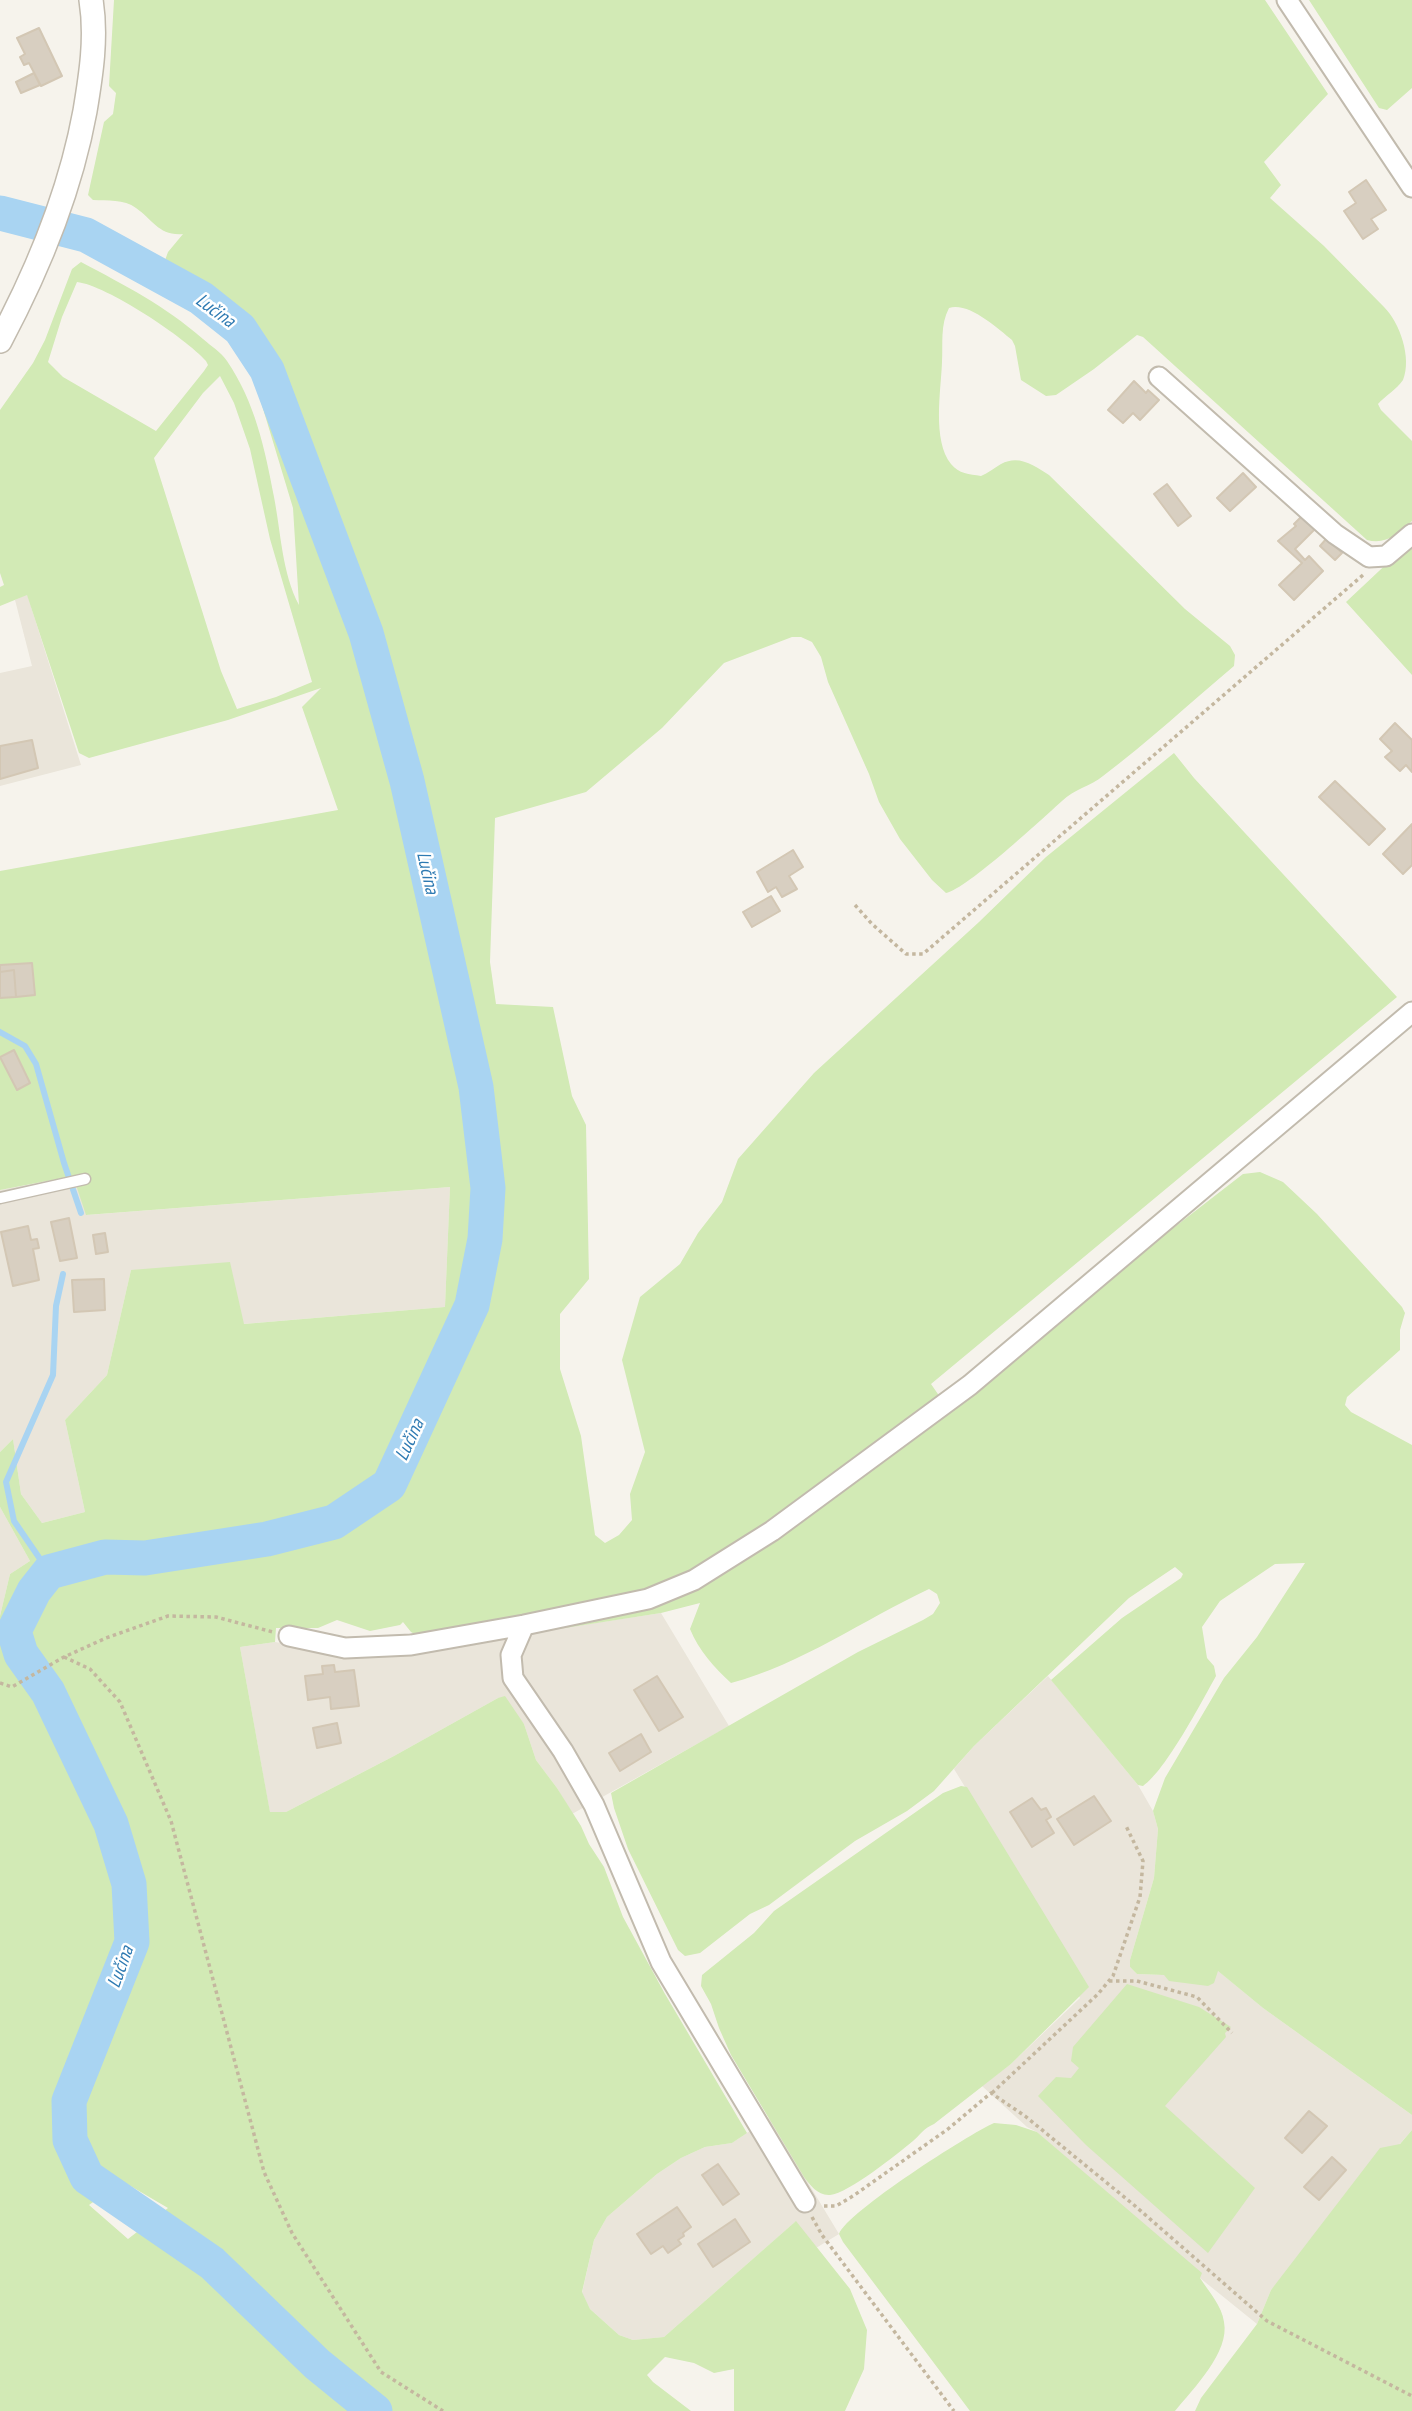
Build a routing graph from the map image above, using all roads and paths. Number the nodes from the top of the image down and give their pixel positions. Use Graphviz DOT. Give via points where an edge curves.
graph roads {
  1 [pos="91,0"];
  2 [pos="1287,0"];
  3 [pos="1412,187"];
  4 [pos="0,341"];
  5 [pos="1159,377"];
  6 [pos="1412,534"];
  7 [pos="1386,556"];
  8 [pos="855,905"];
  9 [pos="1412,1013"];
  10 [pos="81,1180"];
  11 [pos="0,1198"];
  12 [pos="524,1625"];
  13 [pos="289,1636"];
  14 [pos="64,1657"];
  15 [pos="0,1683"];
  16 [pos="1126,1826"];
  17 [pos="1109,1981"];
  18 [pos="1232,2033"];
  19 [pos="991,2093"];
  20 [pos="805,2202"];
  21 [pos="1412,2396"];
  22 [pos="443,2411"];
  23 [pos="954,2411"];
  1 -- 4 [label="street" via="93,52 73,166 43,251"];
  2 -- 3 [label="street"];
  5 -- 7 [label="street" via="1335,534 1369,557"];
  6 -- 7 [label="street"];
  7 -- 8 [label="path" via="923,954 906,954"];
  9 -- 12 [label="street" via="970,1385 772,1531 694,1580 648,1599"];
  10 -- 11 [label="lane"];
  12 -- 13 [label="street" via="398,1646 345,1648"];
  12 -- 20 [label="street" via="511,1655 513,1678 594,1805 661,1962"];
  13 -- 14 [label="path" via="216,1617 168,1616"];
  14 -- 15 [label="path" via="12,1687"];
  14 -- 22 [label="path" via="90,1669 120,1702 171,1821 264,2172 292,2233 381,2372"];
  16 -- 17 [label="path" via="1143,1861 1140,1897"];
  17 -- 18 [label="path" via="1137,1981 1196,1997"];
  17 -- 19 [label="path"];
  19 -- 20 [label="path" via="948,2129 836,2206"];
  19 -- 21 [label="path" via="1134,2205 1267,2321"];
  20 -- 23 [label="path" via="822,2235"];
}
